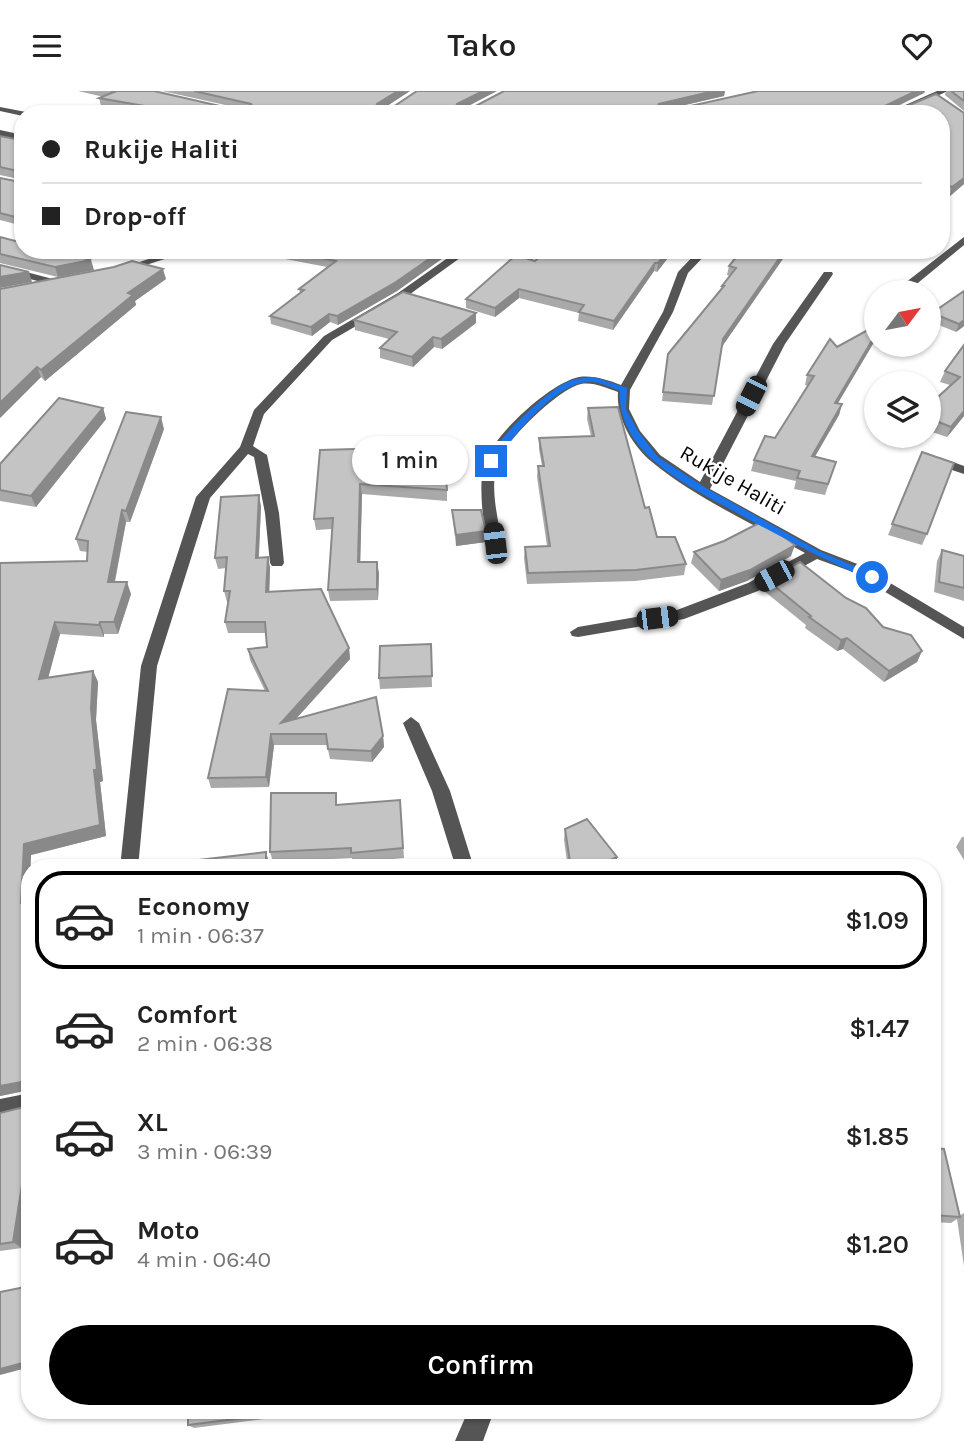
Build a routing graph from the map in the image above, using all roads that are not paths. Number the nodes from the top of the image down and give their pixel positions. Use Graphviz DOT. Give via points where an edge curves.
graph roads {
  1 [pos="937,92"];
  2 [pos="945,102"];
  3 [pos="909,105"];
  4 [pos="964,240"];
  5 [pos="950,251"];
  6 [pos="157,259"];
  7 [pos="453,259"];
  8 [pos="696,259"];
  9 [pos="941,259"];
  10 [pos="0,268"];
  11 [pos="105,274"];
  12 [pos="828,274"];
  13 [pos="915,280"];
  14 [pos="36,288"];
  15 [pos="624,390"];
  16 [pos="246,448"];
  17 [pos="939,461"];
  18 [pos="964,470"];
  19 [pos="703,490"];
  20 [pos="495,543"];
  21 [pos="816,553"];
  22 [pos="277,563"];
  23 [pos="578,632"];
  24 [pos="964,634"];
  25 [pos="411,723"];
  26 [pos="130,859"];
  27 [pos="462,859"];
  28 [pos="21,1106"];
  29 [pos="0,1109"];
  30 [pos="478,1419"];
  31 [pos="469,1441"];
  1 -- 2 [label="street"];
  1 -- 3 [label="street"];
  4 -- 5 [label="street"];
  6 -- 11 [label="street"];
  7 -- 16 [label="street" via="328,338 258,413"];
  8 -- 15 [label="street" via="683,272 668,312"];
  9 -- 13 [label="street"];
  10 -- 14 [label="street" via="66,282"];
  12 -- 19 [label="street" via="779,344"];
  15 -- 19 [label="street, Rukije Haliti" via="622,409 634,432 655,458"];
  15 -- 20 [label="street" via="594,380 572,382 511,435 491,461 489,493"];
  16 -- 22 [label="street" via="260,455 263,464"];
  16 -- 26 [label="street" via="203,498 149,666"];
  17 -- 18 [label="street"];
  19 -- 21 [label="street, Rukije Haliti"];
  21 -- 23 [label="street" via="753,587 679,615"];
  21 -- 24 [label="street, Rukije Haliti" via="855,568"];
  25 -- 27 [label="street" via="441,791"];
  28 -- 29 [label="street"];
  30 -- 31 [label="street"];
}
